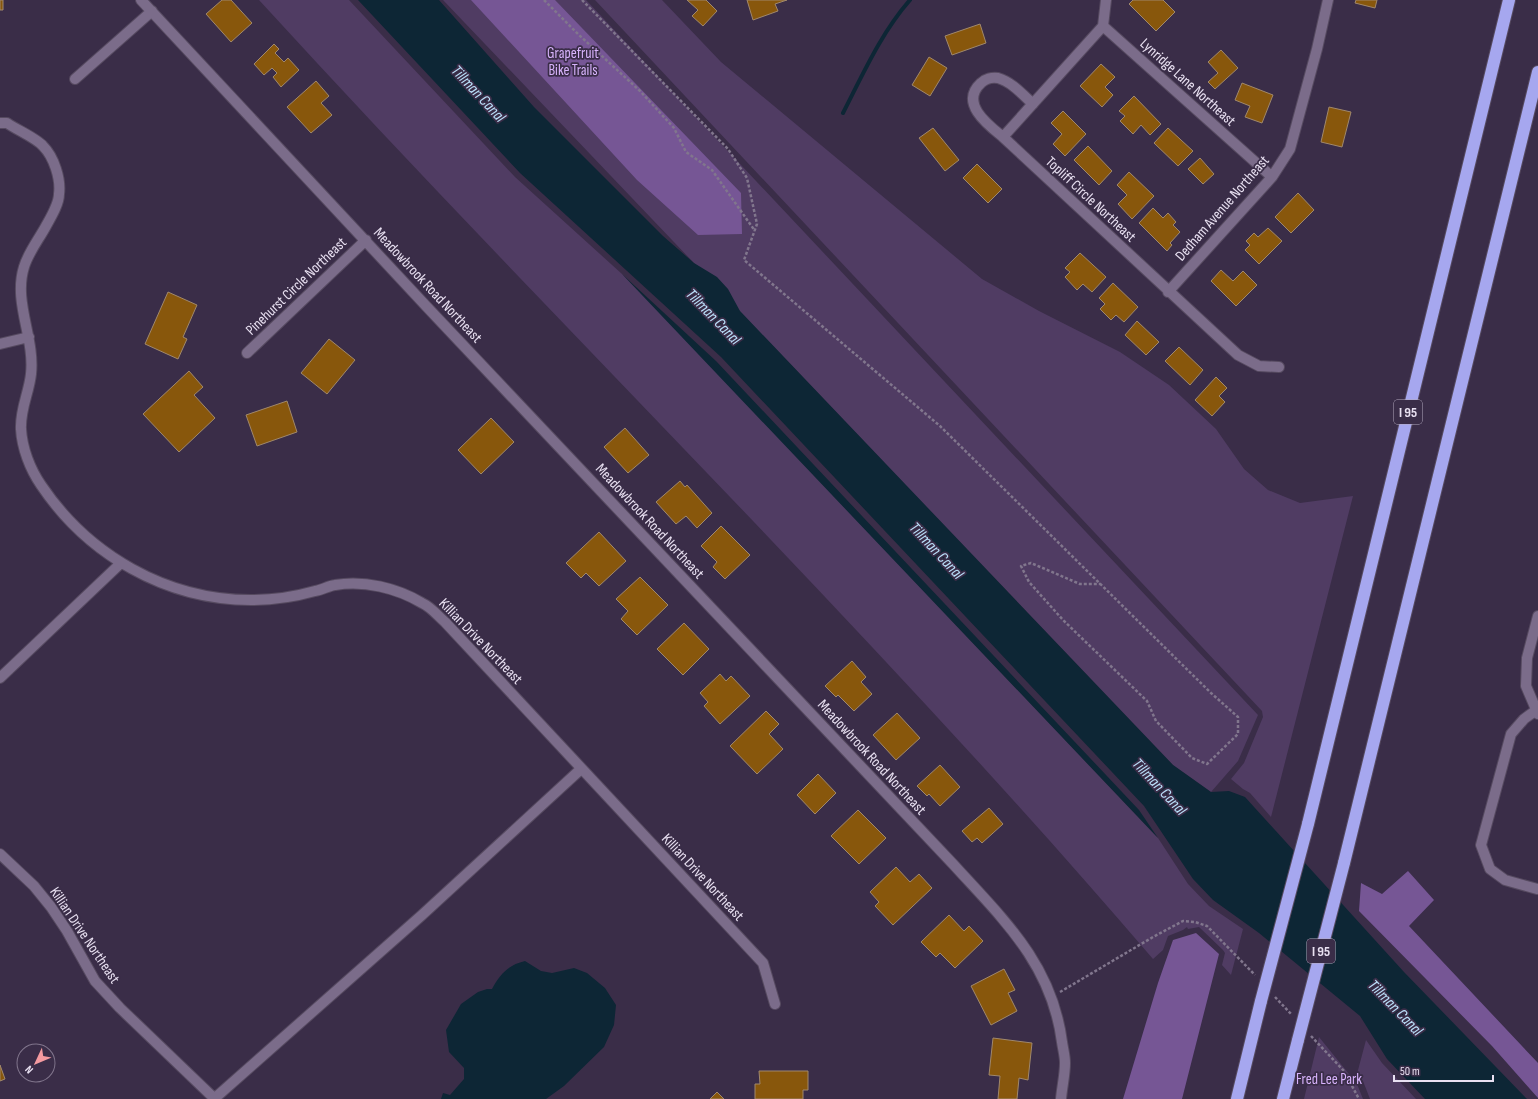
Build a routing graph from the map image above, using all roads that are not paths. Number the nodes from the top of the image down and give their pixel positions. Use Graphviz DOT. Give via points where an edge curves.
graph roads {
  1 [pos="141,0"];
  2 [pos="1106,0"];
  3 [pos="1328,0"];
  4 [pos="1509,0"];
  5 [pos="152,11"];
  6 [pos="1103,26"];
  7 [pos="1538,72"];
  8 [pos="75,79"];
  9 [pos="1033,104"];
  10 [pos="0,123"];
  11 [pos="1003,137"];
  12 [pos="1272,177"];
  13 [pos="366,240"];
  14 [pos="1168,292"];
  15 [pos="29,337"];
  16 [pos="0,344"];
  17 [pos="247,353"];
  18 [pos="1279,367"];
  19 [pos="121,563"];
  20 [pos="1538,616"];
  21 [pos="0,678"];
  22 [pos="1537,713"];
  23 [pos="581,769"];
  24 [pos="0,854"];
  25 [pos="1537,889"];
  26 [pos="775,1004"];
  27 [pos="215,1099"];
  28 [pos="1061,1099"];
  29 [pos="1237,1099"];
  30 [pos="1283,1099"];
  1 -- 5 [label="street, Meadowbrook Road Northeast"];
  2 -- 6 [label="street"];
  3 -- 12 [label="street, Dedham Avenue Northeast" via="1290,149"];
  4 -- 29 [label="highway, I 95, bridge" via="1308,824"];
  5 -- 8 [label="street"];
  5 -- 13 [label="street, Meadowbrook Road Northeast"];
  6 -- 9 [label="street"];
  6 -- 12 [label="street, Lynridge Lane Northeast"];
  7 -- 30 [label="highway, I 95, bridge" via="1344,863"];
  9 -- 11 [label="street"];
  9 -- 11 [label="street" via="1014,87 997,78 984,80 980,84 974,95 979,116"];
  10 -- 15 [label="street, Killian Drive Northeast" via="7,124 43,146 56,169 60,195 24,266 20,287"];
  11 -- 14 [label="street, Topliff Circle Northeast"];
  12 -- 14 [label="street, Dedham Avenue Northeast"];
  13 -- 17 [label="street, Pinehurst Circle Northeast"];
  13 -- 28 [label="street, Meadowbrook Road Northeast" via="1008,925 1033,958 1052,997 1065,1062"];
  14 -- 18 [label="street, Topliff Circle Northeast" via="1238,355 1259,366"];
  15 -- 16 [label="street"];
  15 -- 19 [label="street, Killian Drive Northeast" via="31,374 21,411 21,428 23,446 30,465 40,483 74,526 96,546"];
  19 -- 21 [label="street"];
  19 -- 23 [label="street, Killian Drive Northeast" via="174,589 221,598 284,598 335,585 350,584 393,589 424,604 445,622"];
  20 -- 22 [label="street" via="1527,658 1526,686"];
  22 -- 25 [label="street" via="1524,720 1511,734 1481,845 1490,869 1505,880"];
  23 -- 26 [label="street, Killian Drive Northeast" via="763,963"];
  23 -- 27 [label="street"];
  24 -- 27 [label="street, Killian Drive Northeast" via="10,861 51,907 95,982"];
}
